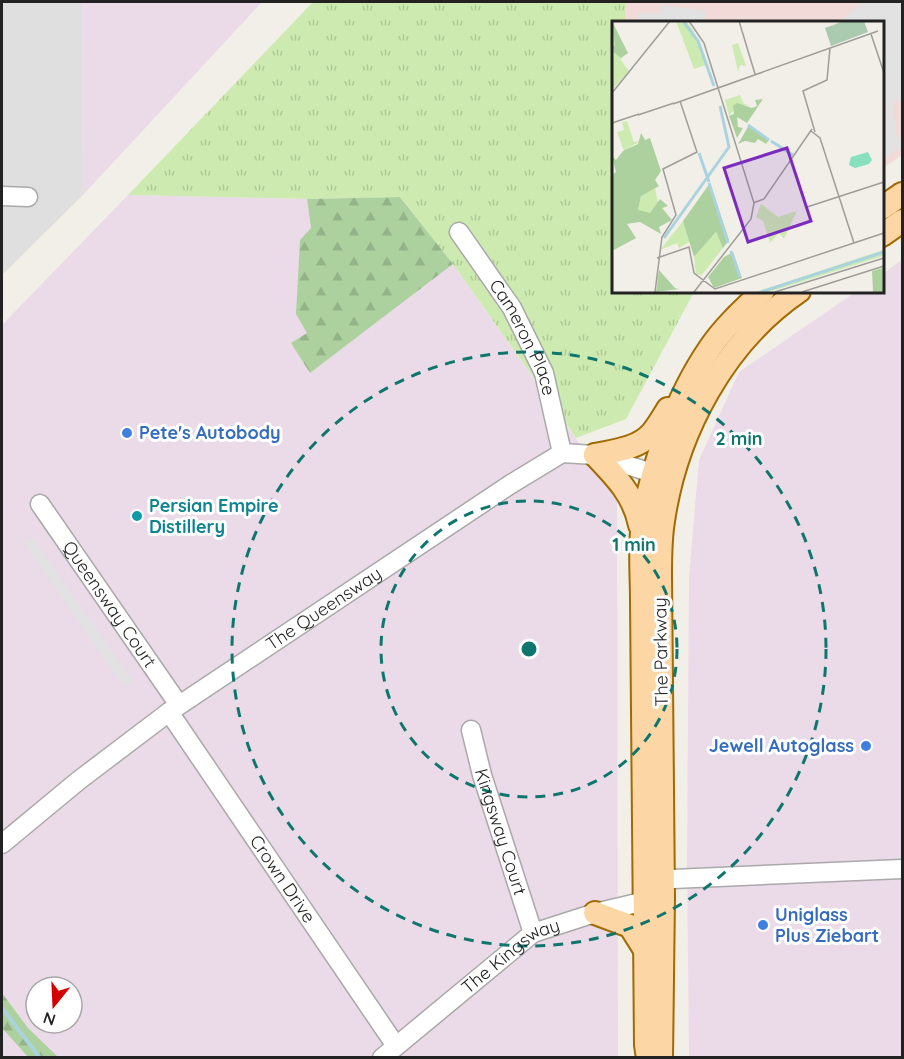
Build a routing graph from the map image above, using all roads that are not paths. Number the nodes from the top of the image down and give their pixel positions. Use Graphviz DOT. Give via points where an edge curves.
graph roads {
  1 [pos="903,194"];
  2 [pos="2,196"];
  3 [pos="28,196"];
  4 [pos="883,207"];
  5 [pos="903,221"];
  6 [pos="459,232"];
  7 [pos="883,234"];
  8 [pos="763,292"];
  9 [pos="798,292"];
  10 [pos="693,375"];
  11 [pos="562,453"];
  12 [pos="595,455"];
  13 [pos="663,477"];
  14 [pos="40,504"];
  15 [pos="642,534"];
  16 [pos="174,708"];
  17 [pos="471,730"];
  18 [pos="2,844"];
  19 [pos="903,869"];
  20 [pos="654,889"];
  21 [pos="595,913"];
  22 [pos="533,933"];
  23 [pos="645,950"];
  24 [pos="389,1052"];
  25 [pos="648,1058"];
  26 [pos="661,1058"];
  1 -- 4 [label="main road"];
  2 -- 3 [label="street"];
  5 -- 7 [label="main road"];
  6 -- 11 [label="street, Cameron Place" via="512,308 544,373"];
  8 -- 10 [label="main road, The Parkway" via="732,321"];
  9 -- 13 [label="main road, The Parkway" via="749,334 718,374"];
  10 -- 12 [label="main road" via="645,440"];
  10 -- 13 [label="main road, The Parkway" via="675,415"];
  11 -- 12 [label="street"];
  11 -- 16 [label="street, The Queensway"];
  12 -- 13 [label="street"];
  12 -- 15 [label="main road" via="628,492 637,509"];
  13 -- 15 [label="main road, The Parkway" via="645,508"];
  13 -- 20 [label="main road, The Parkway"];
  14 -- 16 [label="street, Queensway Court"];
  15 -- 20 [label="main road, The Parkway"];
  16 -- 18 [label="street, The Queensway"];
  16 -- 24 [label="street, Crown Drive"];
  17 -- 22 [label="street, Kingsway Court"];
  19 -- 20 [label="street, The Kingsway"];
  20 -- 21 [label="street, The Kingsway"];
  20 -- 23 [label="main road, The Parkway"];
  20 -- 26 [label="main road, The Parkway"];
  21 -- 22 [label="street, The Kingsway"];
  21 -- 23 [label="main road" via="630,926"];
  22 -- 24 [label="street, The Kingsway"];
  23 -- 25 [label="main road, The Parkway"];
}
